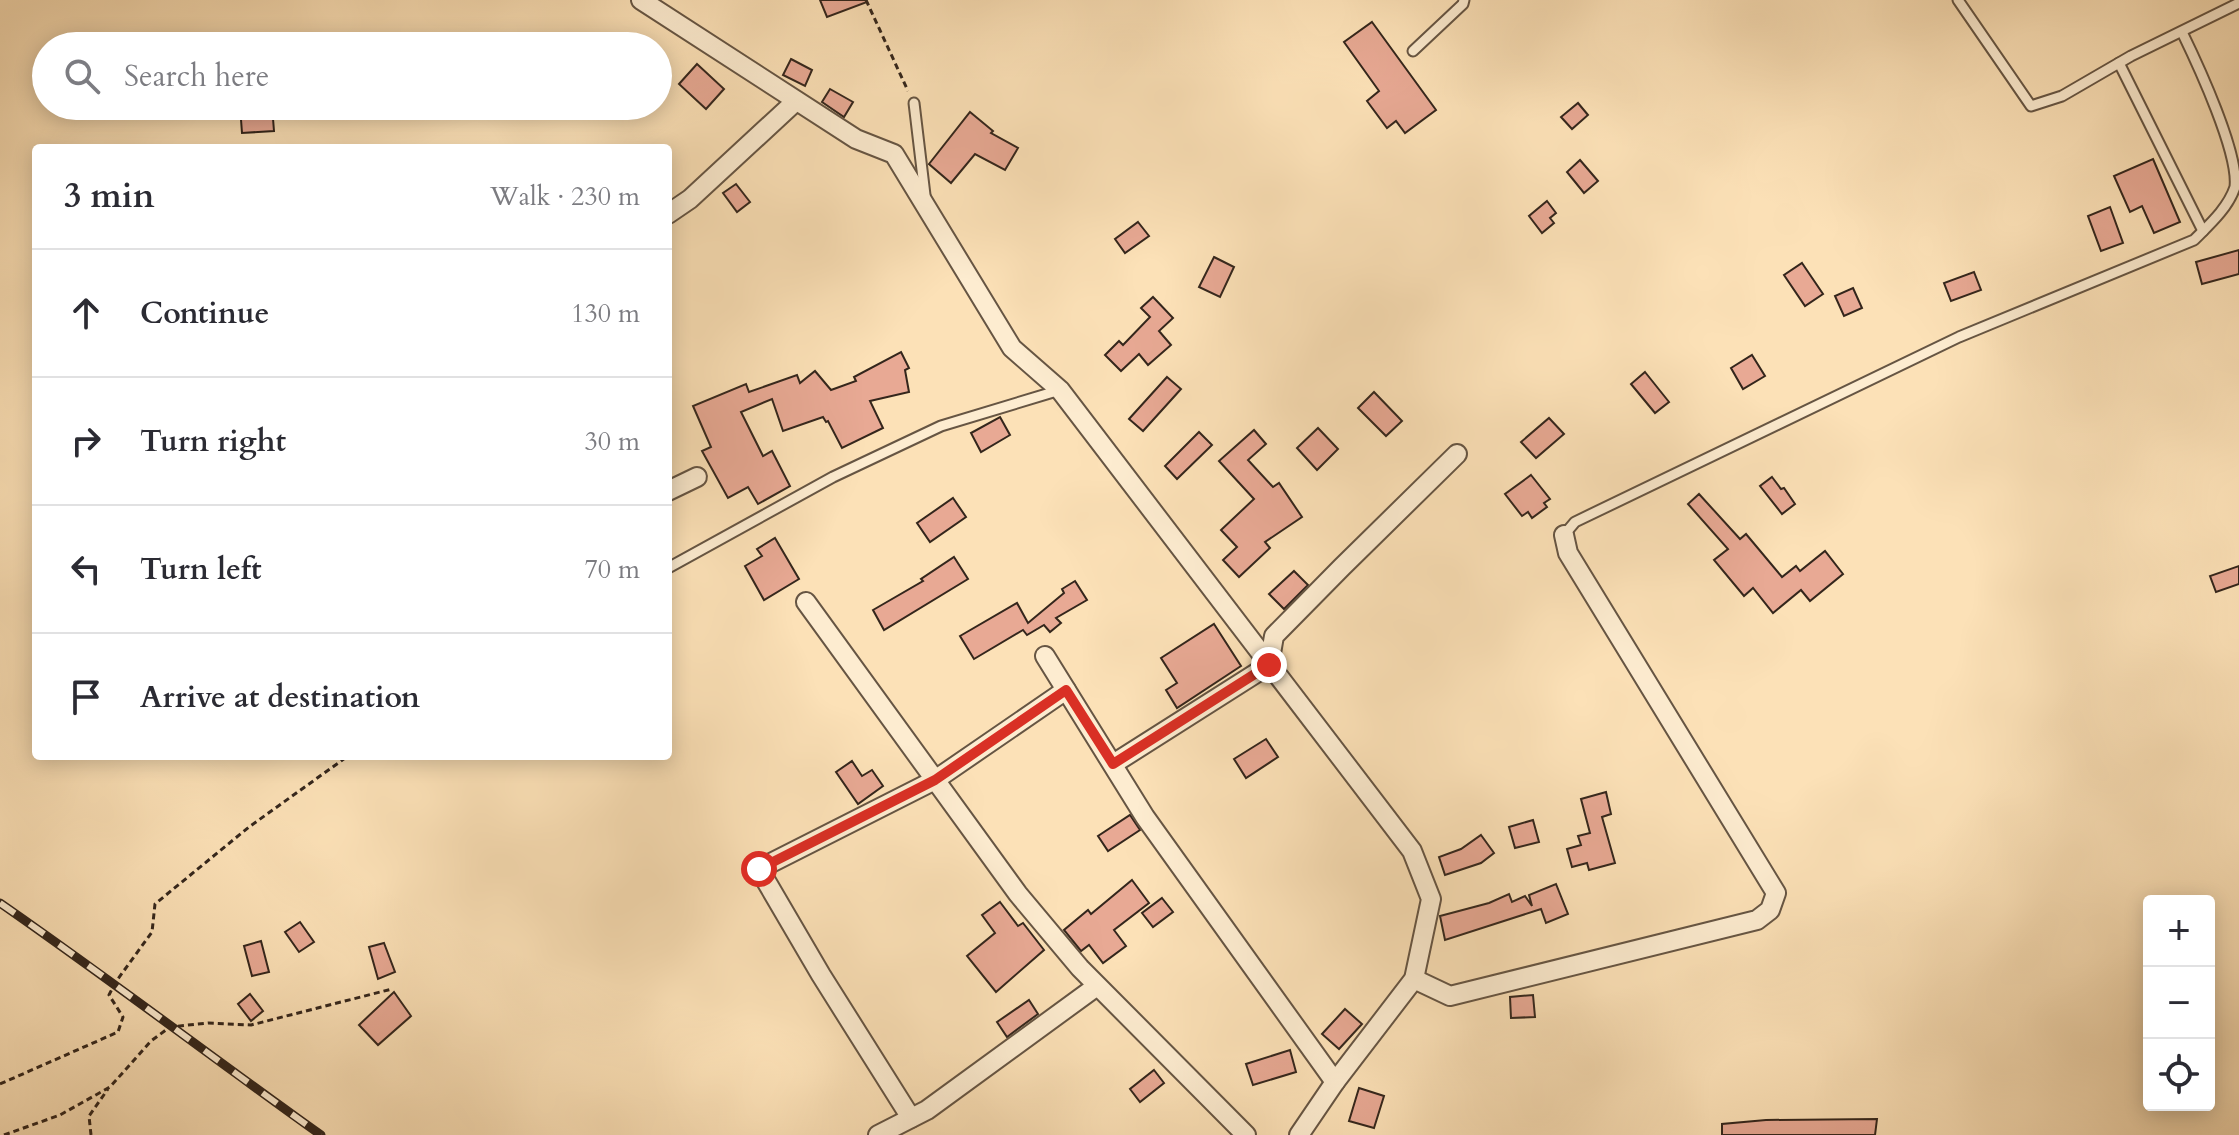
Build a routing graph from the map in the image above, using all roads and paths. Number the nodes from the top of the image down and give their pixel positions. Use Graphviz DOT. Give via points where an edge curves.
graph roads {
  1 [pos="641,0"];
  2 [pos="866,0"];
  3 [pos="1464,0"];
  4 [pos="1958,0"];
  5 [pos="2239,3"];
  6 [pos="2182,32"];
  7 [pos="1413,51"];
  8 [pos="2119,63"];
  9 [pos="796,101"];
  10 [pos="914,103"];
  11 [pos="926,202"];
  12 [pos="672,211"];
  13 [pos="2203,231"];
  14 [pos="1060,390"];
  15 [pos="1457,454"];
  16 [pos="697,477"];
  17 [pos="672,489"];
  18 [pos="1564,535"];
  19 [pos="672,566"];
  20 [pos="806,602"];
  21 [pos="1045,656"];
  22 [pos="1269,665"];
  23 [pos="1066,690"];
  24 [pos="342,760"];
  25 [pos="1113,764"];
  26 [pos="935,780"];
  27 [pos="1414,979"];
  28 [pos="1097,986"];
  29 [pos="392,989"];
  30 [pos="1335,1082"];
  31 [pos="0,1084"];
  32 [pos="110,1087"];
  33 [pos="911,1118"];
  34 [pos="4,1135"];
  35 [pos="91,1135"];
  36 [pos="878,1135"];
  37 [pos="1246,1135"];
  38 [pos="1299,1135"];
  1 -- 9 [label="street"];
  2 -- 10 [label="path"];
  3 -- 7 [label="lane"];
  4 -- 8 [label="lane" via="2031,106 2062,96"];
  5 -- 6 [label="lane"];
  6 -- 8 [label="lane"];
  6 -- 13 [label="lane" via="2232,139 2236,159 2237,185"];
  8 -- 13 [label="lane"];
  9 -- 11 [label="street" via="856,139 894,154"];
  9 -- 12 [label="street"];
  10 -- 11 [label="lane"];
  11 -- 14 [label="street" via="1012,348"];
  13 -- 18 [label="lane" via="2194,240 1959,337 1575,522"];
  14 -- 19 [label="lane" via="941,426 833,477"];
  14 -- 22 [label="street"];
  15 -- 22 [label="street" via="1274,636"];
  16 -- 17 [label="street"];
  18 -- 27 [label="street" via="1568,553 1776,893 1770,910 1757,920 1450,996"];
  20 -- 26 [label="street"];
  21 -- 23 [label="street"];
  22 -- 25 [label="street"];
  22 -- 27 [label="street" via="1412,851 1431,899"];
  23 -- 25 [label="street"];
  23 -- 26 [label="street"];
  24 -- 31 [label="path" via="155,904 152,932 109,995 123,1017 118,1032"];
  25 -- 30 [label="street" via="1145,817"];
  26 -- 28 [label="street" via="1018,894"];
  26 -- 33 [label="street" via="759,869"];
  27 -- 30 [label="street"];
  28 -- 33 [label="street"];
  28 -- 37 [label="street"];
  29 -- 32 [label="path" via="251,1025 170,1027"];
  30 -- 38 [label="street"];
  32 -- 34 [label="path" via="60,1115"];
  32 -- 35 [label="path" via="89,1116"];
  33 -- 36 [label="street"];
}
